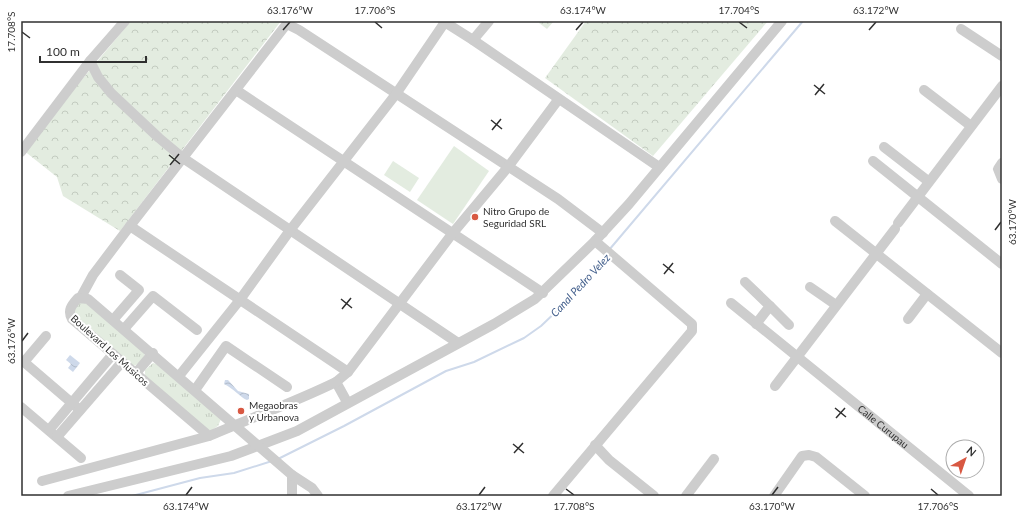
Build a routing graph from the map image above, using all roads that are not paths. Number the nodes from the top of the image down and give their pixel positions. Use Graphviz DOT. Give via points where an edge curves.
graph roads {
  1 [pos="125,21"];
  2 [pos="489,21"];
  3 [pos="782,21"];
  4 [pos="444,22"];
  5 [pos="288,23"];
  6 [pos="961,29"];
  7 [pos="474,40"];
  8 [pos="1002,56"];
  9 [pos="90,61"];
  10 [pos="1002,86"];
  11 [pos="236,90"];
  12 [pos="924,90"];
  13 [pos="396,94"];
  14 [pos="558,100"];
  15 [pos="971,126"];
  16 [pos="884,148"];
  17 [pos="21,152"];
  18 [pos="183,158"];
  19 [pos="873,161"];
  20 [pos="344,162"];
  21 [pos="1002,162"];
  22 [pos="508,167"];
  23 [pos="659,167"];
  24 [pos="1002,179"];
  25 [pos="928,181"];
  26 [pos="918,197"];
  27 [pos="835,222"];
  28 [pos="130,226"];
  29 [pos="291,229"];
  30 [pos="603,233"];
  31 [pos="452,234"];
  32 [pos="598,244"];
  33 [pos="875,253"];
  34 [pos="1002,264"];
  35 [pos="120,275"];
  36 [pos="745,282"];
  37 [pos="810,287"];
  38 [pos="543,293"];
  39 [pos="927,294"];
  40 [pos="81,297"];
  41 [pos="240,301"];
  42 [pos="399,303"];
  43 [pos="731,303"];
  44 [pos="836,305"];
  45 [pos="770,306"];
  46 [pos="908,319"];
  47 [pos="113,320"];
  48 [pos="756,324"];
  49 [pos="789,325"];
  50 [pos="124,329"];
  51 [pos="197,330"];
  52 [pos="46,336"];
  53 [pos="458,343"];
  54 [pos="1002,353"];
  55 [pos="113,354"];
  56 [pos="153,354"];
  57 [pos="797,357"];
  58 [pos="122,362"];
  59 [pos="348,372"];
  60 [pos="136,373"];
  61 [pos="179,376"];
  62 [pos="336,382"];
  63 [pos="775,386"];
  64 [pos="287,387"];
  65 [pos="195,390"];
  66 [pos="347,402"];
  67 [pos="71,403"];
  68 [pos="21,407"];
  69 [pos="80,410"];
  70 [pos="234,425"];
  71 [pos="48,430"];
  72 [pos="209,436"];
  73 [pos="57,437"];
  74 [pos="595,445"];
  75 [pos="259,446"];
  76 [pos="81,458"];
  77 [pos="714,459"];
  78 [pos="292,474"];
  79 [pos="42,481"];
  80 [pos="68,496"];
  81 [pos="292,496"];
  82 [pos="318,496"];
  83 [pos="553,496"];
  84 [pos="654,496"];
  85 [pos="686,496"];
  86 [pos="774,496"];
  87 [pos="865,496"];
  88 [pos="969,496"];
  1 -- 9 [label="street"];
  2 -- 7 [label="street"];
  3 -- 23 [label="street"];
  4 -- 7 [label="street"];
  4 -- 13 [label="street"];
  5 -- 11 [label="street, Boulevard Los Musicos"];
  5 -- 13 [label="street"];
  6 -- 8 [label="street"];
  7 -- 14 [label="street"];
  9 -- 17 [label="street"];
  9 -- 18 [label="street" via="98,77 111,93"];
  10 -- 15 [label="street"];
  11 -- 18 [label="street, Boulevard Los Musicos"];
  11 -- 20 [label="street"];
  12 -- 15 [label="street"];
  13 -- 20 [label="street"];
  13 -- 22 [label="street"];
  14 -- 22 [label="street"];
  14 -- 23 [label="street"];
  15 -- 25 [label="street"];
  16 -- 25 [label="street"];
  18 -- 28 [label="street, Boulevard Los Musicos"];
  18 -- 29 [label="street"];
  19 -- 26 [label="street"];
  20 -- 29 [label="street"];
  20 -- 31 [label="street"];
  21 -- 24 [label="street" via="998,169"];
  22 -- 30 [label="street" via="558,199"];
  22 -- 31 [label="street"];
  23 -- 30 [label="street"];
  25 -- 26 [label="street"];
  26 -- 33 [label="street"];
  26 -- 34 [label="street"];
  27 -- 33 [label="street"];
  28 -- 40 [label="street, Boulevard Los Musicos" via="93,275"];
  28 -- 41 [label="street"];
  29 -- 41 [label="street"];
  29 -- 42 [label="street"];
  30 -- 32 [label="street"];
  31 -- 38 [label="street"];
  31 -- 42 [label="street"];
  32 -- 38 [label="street"];
  32 -- 74 [label="street" via="692,324 693,328"];
  33 -- 39 [label="street"];
  33 -- 44 [label="street"];
  35 -- 47 [label="street" via="139,290"];
  36 -- 45 [label="street"];
  37 -- 44 [label="street"];
  38 -- 53 [label="street"];
  39 -- 46 [label="street"];
  39 -- 54 [label="street"];
  40 -- 47 [label="street" via="88,299"];
  40 -- 55 [label="street, Boulevard Los Musicos" via="70,307 70,315"];
  41 -- 59 [label="street"];
  41 -- 61 [label="street"];
  42 -- 53 [label="street"];
  42 -- 59 [label="street"];
  43 -- 48 [label="street, Calle Curupau"];
  44 -- 57 [label="street"];
  45 -- 48 [label="street"];
  45 -- 49 [label="street"];
  47 -- 50 [label="street"];
  48 -- 57 [label="street, Calle Curupau"];
  50 -- 51 [label="street" via="153,296"];
  50 -- 56 [label="street"];
  52 -- 67 [label="street" via="24,362"];
  53 -- 66 [label="street"];
  55 -- 58 [label="street, Boulevard Los Musicos"];
  55 -- 67 [label="street"];
  56 -- 60 [label="street"];
  56 -- 61 [label="street"];
  57 -- 63 [label="street"];
  57 -- 88 [label="street, Calle Curupau"];
  58 -- 60 [label="street, Boulevard Los Musicos"];
  58 -- 69 [label="street"];
  59 -- 62 [label="street"];
  60 -- 72 [label="street, Boulevard Los Musicos"];
  61 -- 65 [label="street"];
  62 -- 66 [label="street"];
  62 -- 70 [label="street"];
  64 -- 65 [label="street" via="226,346"];
  65 -- 70 [label="street"];
  66 -- 75 [label="street" via="297,431"];
  67 -- 69 [label="street"];
  67 -- 71 [label="street"];
  68 -- 71 [label="street"];
  69 -- 73 [label="street"];
  70 -- 72 [label="street"];
  70 -- 75 [label="street"];
  71 -- 73 [label="street"];
  72 -- 79 [label="street"];
  73 -- 76 [label="street"];
  74 -- 83 [label="street"];
  74 -- 84 [label="street" via="609,460"];
  75 -- 78 [label="street"];
  75 -- 80 [label="street" via="231,456"];
  77 -- 85 [label="street"];
  78 -- 81 [label="street"];
  78 -- 82 [label="street" via="312,488"];
  86 -- 87 [label="street" via="802,456 809,455 816,457"];
}
